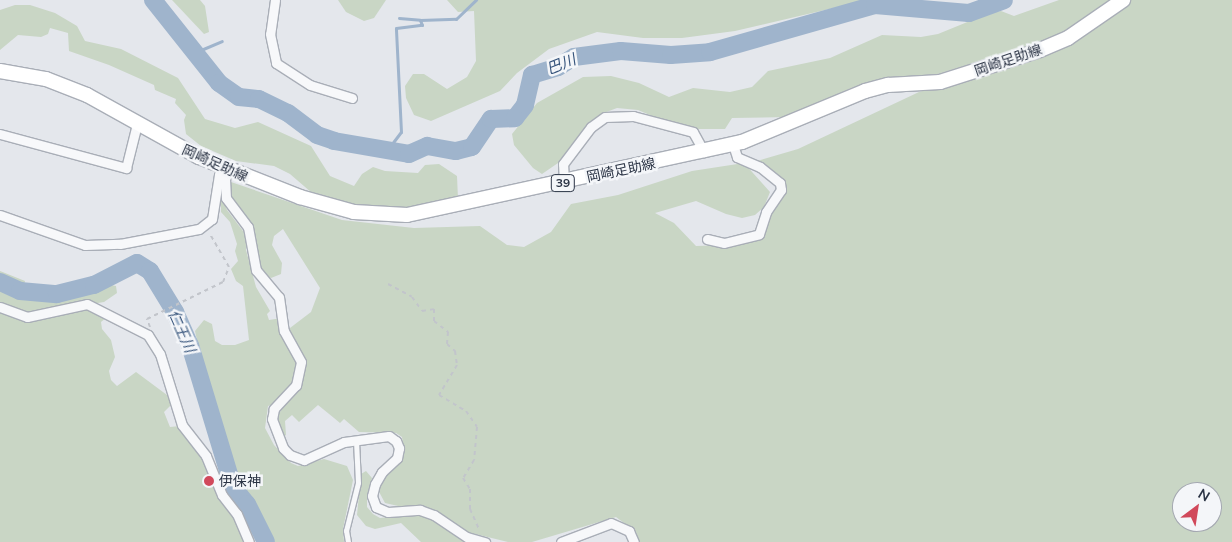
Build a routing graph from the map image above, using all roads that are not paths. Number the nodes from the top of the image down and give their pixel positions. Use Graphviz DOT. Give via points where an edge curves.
graph roads {
  1 [pos="275,0"];
  2 [pos="1124,0"];
  3 [pos="0,71"];
  4 [pos="352,98"];
  5 [pos="137,124"];
  6 [pos="0,134"];
  7 [pos="733,145"];
  8 [pos="704,152"];
  9 [pos="227,168"];
  10 [pos="564,182"];
  11 [pos="0,215"];
  12 [pos="707,239"];
  13 [pos="0,306"];
  14 [pos="356,438"];
  15 [pos="482,541"];
  16 [pos="249,542"];
  17 [pos="348,542"];
  18 [pos="561,542"];
  19 [pos="634,542"];
  1 -- 4 [label="street" via="270,34 276,63 310,85"];
  2 -- 7 [label="main road, 岡崎足助線 / 39" via="1068,38 1040,50 940,82 888,85 865,91 807,118"];
  3 -- 5 [label="main road, 岡崎足助線 / 39" via="46,79 87,95"];
  5 -- 6 [label="street" via="126,168"];
  5 -- 9 [label="main road, 岡崎足助線 / 39"];
  7 -- 8 [label="main road, 岡崎足助線 / 39"];
  7 -- 12 [label="street" via="737,157 760,167 780,183 781,190 766,212 759,234 724,243"];
  8 -- 10 [label="main road, 岡崎足助線 / 39"];
  8 -- 10 [label="street" via="693,132 633,116 605,118 591,127 563,164"];
  9 -- 10 [label="main road, 岡崎足助線 / 39" via="300,198 375,215 430,212"];
  9 -- 11 [label="street" via="219,175 214,214 205,227 120,244 85,245"];
  9 -- 14 [label="street" via="226,198 248,227 256,270 279,297 284,331 301,362 296,384 274,409 272,419 277,440 290,455 304,460"];
  13 -- 16 [label="street" via="27,317 87,304 151,339 160,354 182,425 206,456 222,495 237,514"];
  14 -- 15 [label="street" via="389,436 399,448 397,458 375,484 372,496 376,506 388,512 420,510 434,515 466,537"];
  14 -- 17 [label="lane" via="358,483 346,531"];
  18 -- 19 [label="street" via="611,523 629,531"];
}
